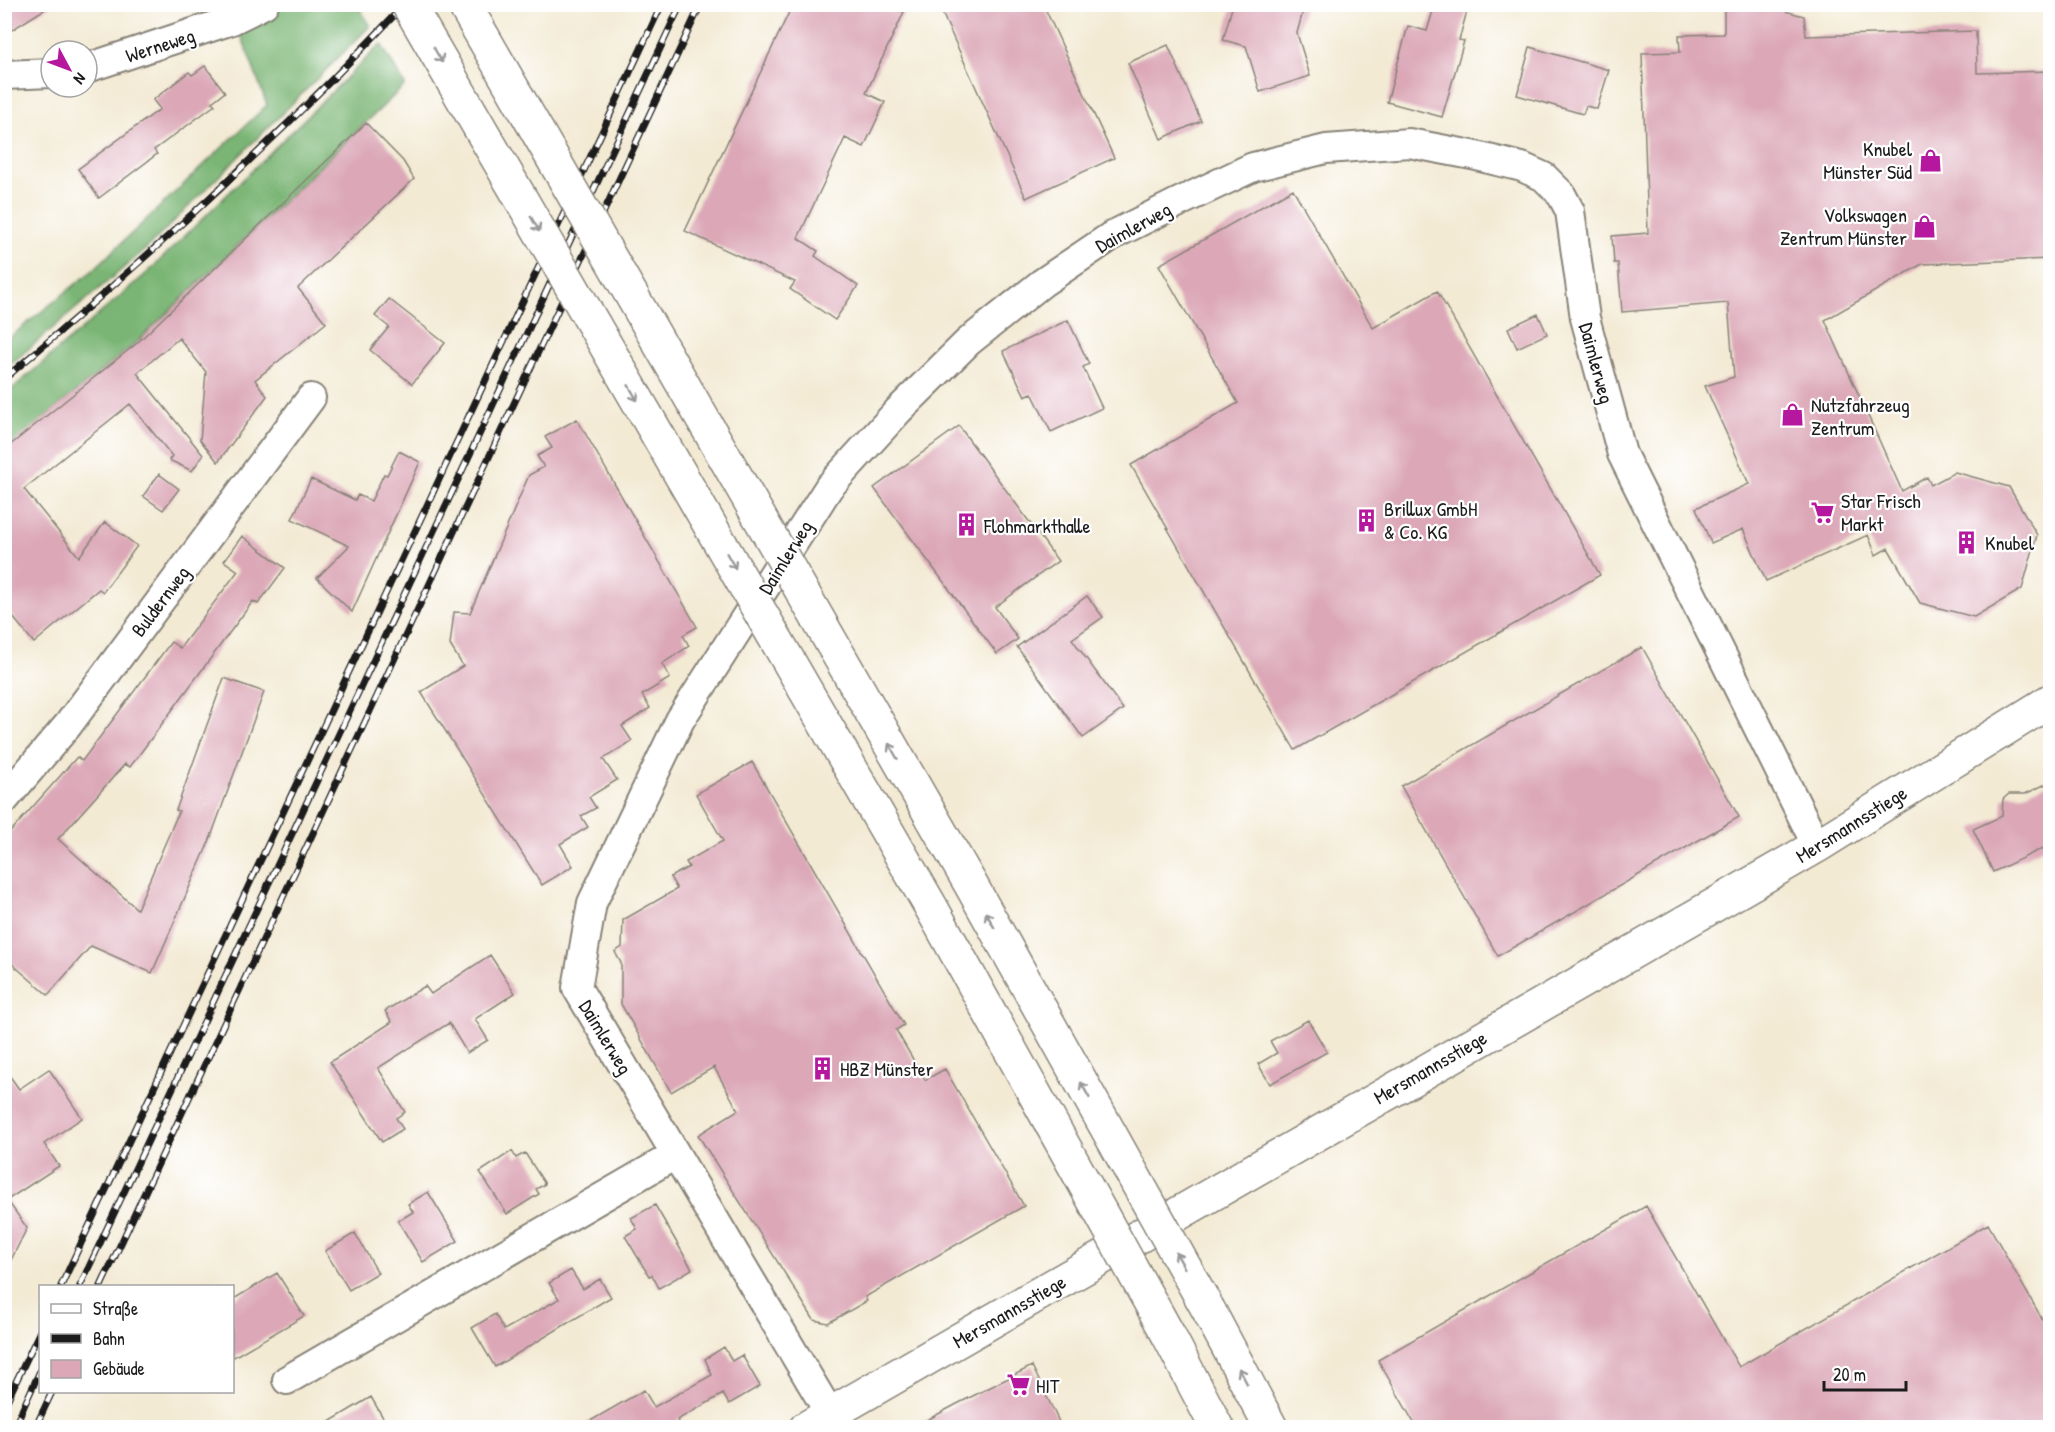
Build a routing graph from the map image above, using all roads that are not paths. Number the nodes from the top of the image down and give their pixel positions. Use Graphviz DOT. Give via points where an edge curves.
graph roads {
  1 [pos="264,4"];
  2 [pos="408,4"];
  3 [pos="464,4"];
  4 [pos="99,64"];
  5 [pos="39,74"];
  6 [pos="4,75"];
  7 [pos="311,398"];
  8 [pos="2050,701"];
  9 [pos="4,800"];
  10 [pos="1817,846"];
  11 [pos="675,1155"];
  12 [pos="287,1380"];
  13 [pos="818,1421"];
  14 [pos="1217,1428"];
  15 [pos="1271,1428"];
  1 -- 4 [label="street, Werneweg" via="232,20"];
  2 -- 14 [label="main road, one-way, bridge" via="931,907"];
  15 -- 3 [label="main road, one-way, bridge" via="971,885"];
  5 -- 6 [label="street"];
  7 -- 9 [label="street, Buldernweg" via="68,725"];
  8 -- 10 [label="main road, Mersmannsstiege"];
  10 -- 11 [label="street, Daimlerweg" via="1622,454 1585,318 1570,211 1562,194 1544,177 1522,167 1409,143 1326,148 1253,167 1113,236 1042,283 968,342 829,487 680,720 591,903 577,988"];
  10 -- 13 [label="main road, Mersmannsstiege"];
  11 -- 12 [label="street"];
  11 -- 13 [label="street, Daimlerweg"];
}
